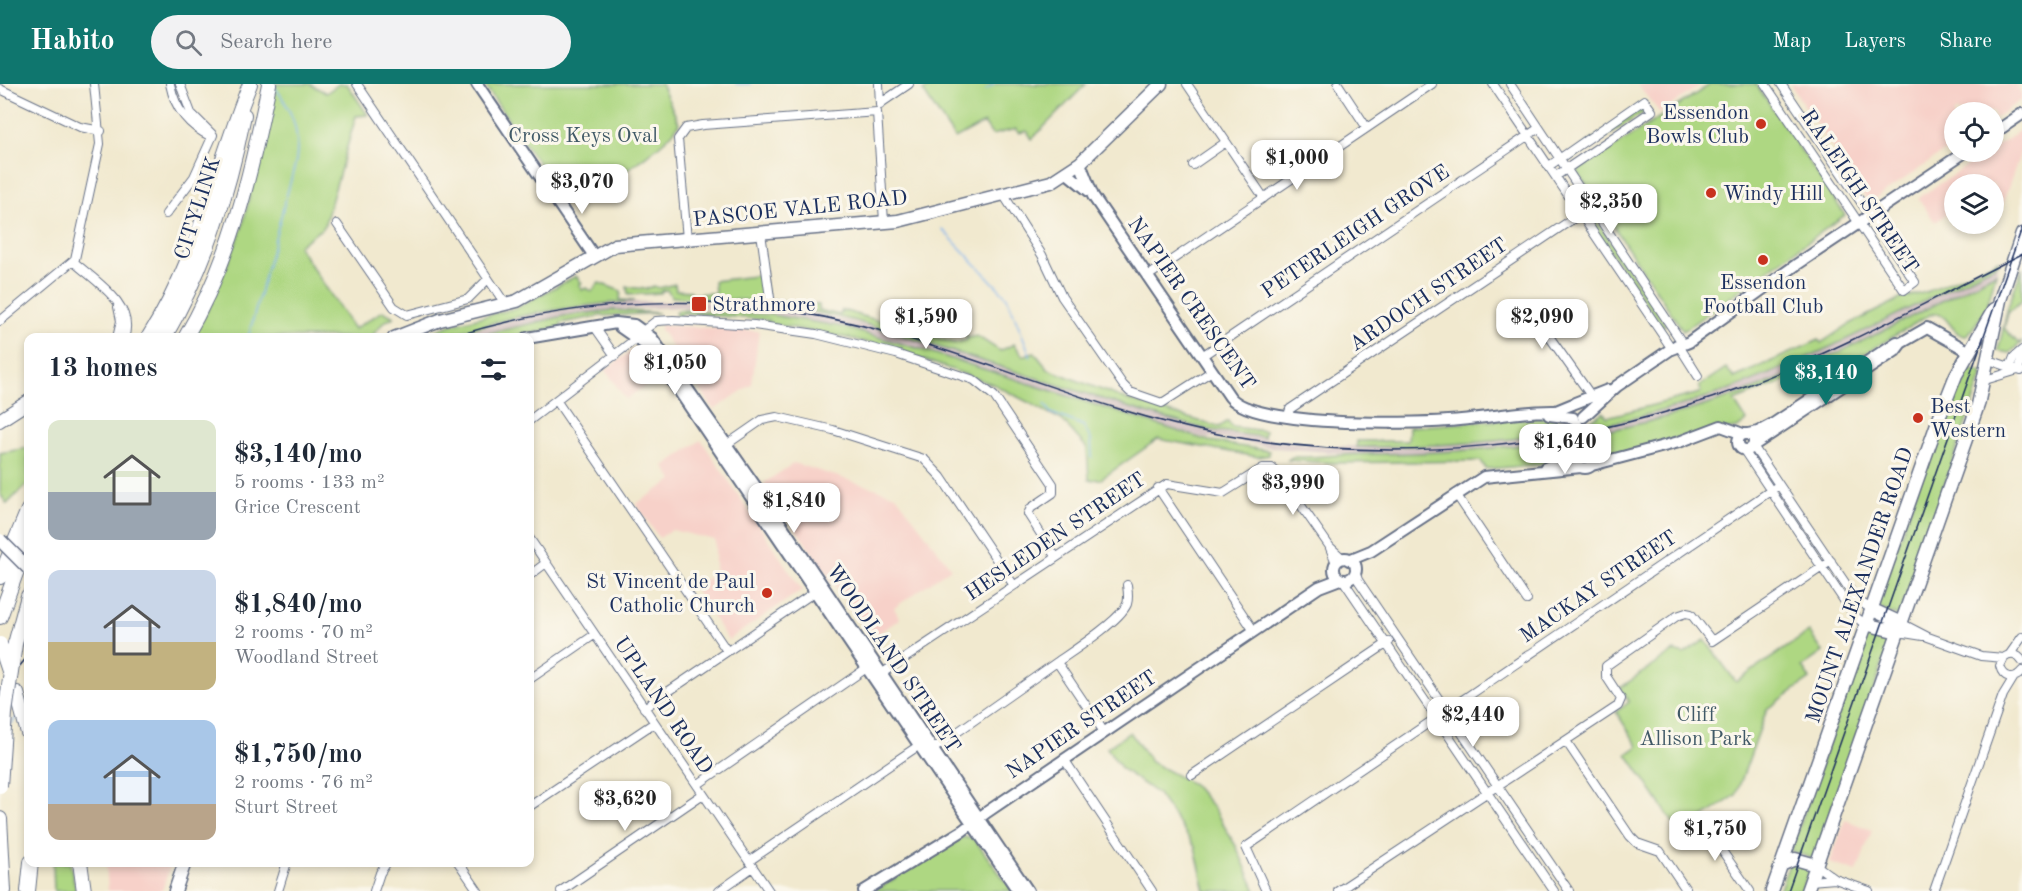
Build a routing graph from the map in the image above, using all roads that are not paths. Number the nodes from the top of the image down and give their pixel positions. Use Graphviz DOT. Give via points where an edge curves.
graph roads {
  1 [pos="94,84"];
  2 [pos="170,84"];
  3 [pos="180,84"];
  4 [pos="250,84"];
  5 [pos="269,84"];
  6 [pos="357,84"];
  7 [pos="475,84"];
  8 [pos="879,84"];
  9 [pos="909,84"];
  10 [pos="1161,84"];
  11 [pos="1187,84"];
  12 [pos="1338,84"];
  13 [pos="1432,84"];
  14 [pos="1493,84"];
  15 [pos="1510,84"];
  16 [pos="1765,84"];
  17 [pos="1780,84"];
  18 [pos="0,89"];
  19 [pos="881,103"];
  20 [pos="877,112"];
  21 [pos="2022,114"];
  22 [pos="2004,126"];
  23 [pos="1367,128"];
  24 [pos="1539,128"];
  25 [pos="101,131"];
  26 [pos="213,136"];
  27 [pos="1528,136"];
  28 [pos="1226,142"];
  29 [pos="1560,158"];
  30 [pos="1950,162"];
  31 [pos="1080,163"];
  32 [pos="1193,165"];
  33 [pos="1549,166"];
  34 [pos="1567,169"];
  35 [pos="1067,173"];
  36 [pos="1556,176"];
  37 [pos="1003,195"];
  38 [pos="1094,196"];
  39 [pos="1264,198"];
  40 [pos="1592,206"];
  41 [pos="1581,213"];
  42 [pos="166,214"];
  43 [pos="1870,215"];
  44 [pos="884,222"];
  45 [pos="1859,222"];
  46 [pos="337,224"];
  47 [pos="761,232"];
  48 [pos="2022,234"];
  49 [pos="687,239"];
  50 [pos="594,256"];
  51 [pos="74,262"];
  52 [pos="1148,276"];
  53 [pos="488,279"];
  54 [pos="111,296"];
  55 [pos="770,298"];
  56 [pos="2000,300"];
  57 [pos="506,305"];
  58 [pos="1534,315"];
  59 [pos="0,321"];
  60 [pos="598,325"];
  61 [pos="118,333"];
  62 [pos="124,333"];
  63 [pos="151,333"];
  64 [pos="167,333"];
  65 [pos="188,333"];
  66 [pos="409,333"];
  67 [pos="640,334"];
  68 [pos="534,337"];
  69 [pos="1678,345"];
  70 [pos="2022,350"];
  71 [pos="1970,352"];
  72 [pos="615,356"];
  73 [pos="1202,356"];
  74 [pos="2022,358"];
  75 [pos="1989,360"];
  76 [pos="2017,369"];
  77 [pos="1212,371"];
  78 [pos="1698,376"];
  79 [pos="1985,380"];
  80 [pos="556,400"];
  81 [pos="1592,400"];
  82 [pos="24,402"];
  83 [pos="1574,404"];
  84 [pos="24,408"];
  85 [pos="1522,414"];
  86 [pos="1288,416"];
  87 [pos="0,417"];
  88 [pos="534,417"];
  89 [pos="1579,420"];
  90 [pos="0,423"];
  91 [pos="1775,427"];
  92 [pos="1713,430"];
  93 [pos="1746,434"];
  94 [pos="722,447"];
  95 [pos="1747,447"];
  96 [pos="1584,449"];
  97 [pos="1622,458"];
  98 [pos="1587,466"];
  99 [pos="1539,470"];
  100 [pos="1779,485"];
  101 [pos="1158,488"];
  102 [pos="1770,492"];
  103 [pos="1456,494"];
  104 [pos="24,520"];
  105 [pos="0,540"];
  106 [pos="534,545"];
  107 [pos="24,551"];
  108 [pos="1055,556"];
  109 [pos="1831,561"];
  110 [pos="546,563"];
  111 [pos="24,564"];
  112 [pos="1821,567"];
  113 [pos="1344,569"];
  114 [pos="534,571"];
  115 [pos="0,577"];
  116 [pos="1013,584"];
  117 [pos="1127,585"];
  118 [pos="819,589"];
  119 [pos="1527,600"];
  120 [pos="1871,609"];
  121 [pos="24,611"];
  122 [pos="0,617"];
  123 [pos="1865,624"];
  124 [pos="1899,627"];
  125 [pos="1254,631"];
  126 [pos="594,634"];
  127 [pos="1397,636"];
  128 [pos="2022,639"];
  129 [pos="1387,643"];
  130 [pos="0,644"];
  131 [pos="727,651"];
  132 [pos="1982,656"];
  133 [pos="2007,656"];
  134 [pos="2022,660"];
  135 [pos="1057,663"];
  136 [pos="871,666"];
  137 [pos="2002,671"];
  138 [pos="2019,675"];
  139 [pos="534,676"];
  140 [pos="878,677"];
  141 [pos="2003,694"];
  142 [pos="644,708"];
  143 [pos="1447,709"];
  144 [pos="1437,718"];
  145 [pos="24,720"];
  146 [pos="654,723"];
  147 [pos="1104,732"];
  148 [pos="1566,741"];
  149 [pos="926,747"];
  150 [pos="1064,759"];
  151 [pos="1192,775"];
  152 [pos="697,785"];
  153 [pos="0,788"];
  154 [pos="1492,788"];
  155 [pos="703,794"];
  156 [pos="534,803"];
  157 [pos="0,819"];
  158 [pos="1700,819"];
  159 [pos="975,821"];
  160 [pos="751,864"];
  161 [pos="1816,865"];
  162 [pos="1781,866"];
  163 [pos="30,867"];
  164 [pos="81,867"];
  165 [pos="183,867"];
  166 [pos="285,867"];
  167 [pos="385,867"];
  168 [pos="461,867"];
  169 [pos="1835,879"];
  170 [pos="1808,886"];
  171 [pos="1567,887"];
  172 [pos="1933,889"];
  173 [pos="4,891"];
  174 [pos="28,891"];
  175 [pos="84,891"];
  176 [pos="176,891"];
  177 [pos="278,891"];
  178 [pos="374,891"];
  179 [pos="478,891"];
  180 [pos="561,891"];
  181 [pos="719,891"];
  182 [pos="769,891"];
  183 [pos="864,891"];
  184 [pos="1018,891"];
  185 [pos="1028,891"];
  186 [pos="1152,891"];
  187 [pos="1266,891"];
  188 [pos="1338,891"];
  189 [pos="1554,891"];
  190 [pos="1687,891"];
  191 [pos="1750,891"];
  192 [pos="1772,891"];
  193 [pos="1869,891"];
  1 -- 25 [label="street"];
  2 -- 26 [label="street" via="183,115"];
  3 -- 26 [label="street" via="191,114"];
  4 -- 63 [label="highway" via="228,137 198,238"];
  4 -- 64 [label="highway, CITYLINK" via="220,217 192,287"];
  5 -- 65 [label="highway, CITYLINK" via="239,218 212,288"];
  6 -- 53 [label="street"];
  7 -- 50 [label="street"];
  8 -- 19 [label="street"];
  9 -- 19 [label="street"];
  10 -- 31 [label="main road, PASCOE VALE ROAD"];
  11 -- 28 [label="street"];
  12 -- 23 [label="street"];
  13 -- 23 [label="street"];
  14 -- 27 [label="street"];
  15 -- 24 [label="street"];
  16 -- 45 [label="street, RALEIGH STREET"];
  17 -- 43 [label="street, RALEIGH STREET"];
  18 -- 25 [label="street" via="80,127"];
  19 -- 20 [label="street"];
  20 -- 44 [label="street"];
  20 -- 49 [label="street" via="686,128 678,139"];
  21 -- 22 [label="street"];
  23 -- 39 [label="street"];
  24 -- 27 [label="street, PETERLEIGH GROVE"];
  24 -- 29 [label="street"];
  25 -- 51 [label="street"];
  26 -- 42 [label="street" via="194,177"];
  27 -- 33 [label="street"];
  27 -- 73 [label="street, PETERLEIGH GROVE"];
  28 -- 32 [label="street"];
  28 -- 39 [label="street"];
  29 -- 33 [label="street"];
  29 -- 34 [label="street"];
  29 -- 34 [label="street" via="1644,100 1652,111"];
  30 -- 43 [label="street"];
  31 -- 35 [label="main road, PASCOE VALE ROAD"];
  31 -- 38 [label="street, NAPIER CRESCENT"];
  33 -- 36 [label="street"];
  34 -- 36 [label="street"];
  34 -- 40 [label="street"];
  35 -- 37 [label="main road, PASCOE VALE ROAD" via="1051,182"];
  35 -- 38 [label="street, NAPIER CRESCENT"];
  36 -- 41 [label="street"];
  37 -- 44 [label="main road, PASCOE VALE ROAD"];
  37 -- 77 [label="street" via="1042,255 1062,297 1126,389 1162,403"];
  38 -- 52 [label="street, NAPIER CRESCENT"];
  39 -- 52 [label="street"];
  40 -- 41 [label="street, ARDOCH STREET"];
  40 -- 69 [label="street"];
  41 -- 69 [label="street"];
  41 -- 86 [label="street, ARDOCH STREET" via="1341,373 1290,410"];
  43 -- 45 [label="street"];
  43 -- 45 [label="street, RALEIGH STREET" via="1916,282 1904,290"];
  44 -- 47 [label="main road, PASCOE VALE ROAD"];
  45 -- 69 [label="street"];
  46 -- 53 [label="street" via="394,307 403,314 411,316 468,299"];
  47 -- 49 [label="main road, PASCOE VALE ROAD"];
  47 -- 55 [label="street"];
  48 -- 56 [label="main road, MOUNT ALEXANDER ROAD"];
  49 -- 50 [label="main road, PASCOE VALE ROAD" via="624,243"];
  50 -- 57 [label="main road, PASCOE VALE ROAD" via="532,294"];
  51 -- 54 [label="street"];
  51 -- 59 [label="street"];
  52 -- 73 [label="street, NAPIER CRESCENT"];
  53 -- 57 [label="street"];
  54 -- 61 [label="street" via="121,315"];
  54 -- 62 [label="street" via="126,315"];
  56 -- 71 [label="main road, MOUNT ALEXANDER ROAD"];
  56 -- 75 [label="main road, MOUNT ALEXANDER ROAD"];
  57 -- 66 [label="main road, PASCOE VALE ROAD" via="449,318"];
  58 -- 81 [label="street"];
  60 -- 67 [label="street" via="622,327"];
  60 -- 68 [label="street"];
  60 -- 72 [label="street"];
  67 -- 72 [label="street"];
  67 -- 94 [label="street, WOODLAND STREET"];
  67 -- 108 [label="street" via="656,321 675,320 779,328 886,351 984,386 1053,484 1053,493 1028,514"];
  69 -- 78 [label="street"];
  69 -- 81 [label="street"];
  70 -- 76 [label="street" via="2015,356"];
  71 -- 75 [label="main road"];
  71 -- 91 [label="street" via="1927,328 1901,343 1895,342"];
  71 -- 120 [label="main road, MOUNT ALEXANDER ROAD" via="1936,425"];
  72 -- 80 [label="street"];
  73 -- 77 [label="street, NAPIER CRESCENT"];
  74 -- 76 [label="street"];
  75 -- 76 [label="street"];
  75 -- 79 [label="main road, MOUNT ALEXANDER ROAD"];
  76 -- 79 [label="street"];
  77 -- 86 [label="street, NAPIER CRESCENT" via="1237,405"];
  79 -- 124 [label="main road, MOUNT ALEXANDER ROAD"];
  80 -- 88 [label="street"];
  80 -- 131 [label="street"];
  81 -- 83 [label="street"];
  81 -- 89 [label="street"];
  82 -- 87 [label="street"];
  83 -- 85 [label="street, NAPIER CRESCENT" via="1559,411"];
  83 -- 89 [label="street" via="1570,412"];
  84 -- 90 [label="street"];
  85 -- 86 [label="street, NAPIER CRESCENT" via="1405,423"];
  85 -- 89 [label="street, NAPIER CRESCENT"];
  89 -- 96 [label="street, bridge"];
  91 -- 93 [label="street"];
  91 -- 95 [label="street"];
  92 -- 93 [label="street" via="1726,426"];
  92 -- 95 [label="street" via="1727,432"];
  92 -- 97 [label="street"];
  93 -- 95 [label="street" via="1754,438"];
  94 -- 116 [label="street" via="762,420 777,417 924,459 941,477"];
  94 -- 118 [label="street, WOODLAND STREET"];
  95 -- 100 [label="street"];
  95 -- 102 [label="street"];
  96 -- 97 [label="street"];
  96 -- 98 [label="street" via="1577,461"];
  96 -- 99 [label="street"];
  97 -- 98 [label="street"];
  98 -- 99 [label="street"];
  99 -- 103 [label="street, NAPIER STREET" via="1484,477"];
  100 -- 102 [label="street, MACKAY STREET"];
  100 -- 109 [label="street"];
  101 -- 108 [label="street, HESLEDEN STREET"];
  101 -- 113 [label="street, HESLEDEN STREET" via="1173,484 1223,493 1266,467 1272,468"];
  101 -- 125 [label="street"];
  102 -- 112 [label="street"];
  102 -- 143 [label="street, MACKAY STREET"];
  103 -- 113 [label="street, NAPIER STREET"];
  103 -- 119 [label="street"];
  104 -- 115 [label="highway"];
  105 -- 111 [label="main road, bridge"];
  106 -- 110 [label="street, UPLAND ROAD"];
  107 -- 122 [label="highway"];
  108 -- 116 [label="street, HESLEDEN STREET"];
  109 -- 112 [label="street"];
  109 -- 120 [label="street" via="1858,601"];
  110 -- 114 [label="street"];
  110 -- 126 [label="street, UPLAND ROAD"];
  112 -- 123 [label="street"];
  112 -- 148 [label="street" via="1712,641 1694,617 1686,613 1610,662 1605,672 1620,703"];
  113 -- 125 [label="street, NAPIER STREET"];
  113 -- 127 [label="street"];
  113 -- 129 [label="street"];
  116 -- 140 [label="street, HESLEDEN STREET"];
  117 -- 135 [label="street" via="1125,608"];
  118 -- 131 [label="street"];
  118 -- 136 [label="street, WOODLAND STREET"];
  120 -- 123 [label="main road, MOUNT ALEXANDER ROAD"];
  120 -- 124 [label="main road"];
  121 -- 153 [label="highway, bridge" via="5,713"];
  123 -- 124 [label="main road"];
  123 -- 162 [label="main road, MOUNT ALEXANDER ROAD"];
  124 -- 132 [label="street"];
  124 -- 161 [label="main road, MOUNT ALEXANDER ROAD"];
  125 -- 147 [label="street, NAPIER STREET"];
  126 -- 139 [label="street"];
  126 -- 142 [label="street, UPLAND ROAD"];
  127 -- 129 [label="street"];
  127 -- 143 [label="street"];
  128 -- 133 [label="street"];
  128 -- 134 [label="street"];
  129 -- 144 [label="street"];
  129 -- 151 [label="street"];
  130 -- 145 [label="highway, bridge"];
  131 -- 142 [label="street"];
  132 -- 133 [label="street"];
  132 -- 137 [label="street"];
  133 -- 134 [label="street"];
  133 -- 137 [label="street"];
  135 -- 147 [label="street"];
  135 -- 149 [label="street"];
  136 -- 140 [label="street, WOODLAND STREET"];
  136 -- 152 [label="street"];
  137 -- 138 [label="street"];
  137 -- 141 [label="street"];
  138 -- 141 [label="street"];
  140 -- 149 [label="street, WOODLAND STREET"];
  141 -- 172 [label="street"];
  142 -- 146 [label="street, UPLAND ROAD"];
  143 -- 144 [label="street, MACKAY STREET"];
  143 -- 154 [label="street"];
  144 -- 154 [label="street"];
  144 -- 187 [label="street, MACKAY STREET" via="1246,847"];
  146 -- 152 [label="street, UPLAND ROAD"];
  146 -- 156 [label="street"];
  147 -- 150 [label="street, NAPIER STREET"];
  148 -- 154 [label="street"];
  148 -- 190 [label="street" via="1630,836 1637,843 1660,851"];
  149 -- 159 [label="street, WOODLAND STREET"];
  149 -- 160 [label="street"];
  150 -- 159 [label="street, NAPIER STREET"];
  150 -- 186 [label="street"];
  152 -- 155 [label="street, UPLAND ROAD"];
  154 -- 171 [label="street"];
  154 -- 188 [label="street"];
  154 -- 189 [label="street"];
  155 -- 160 [label="street, UPLAND ROAD"];
  155 -- 180 [label="street"];
  157 -- 173 [label="highway"];
  158 -- 191 [label="street"];
  159 -- 183 [label="street, NAPIER STREET"];
  159 -- 184 [label="street, WOODLAND STREET"];
  159 -- 185 [label="street, WOODLAND STREET"];
  160 -- 181 [label="street"];
  160 -- 182 [label="street, UPLAND ROAD"];
  161 -- 162 [label="main road" via="1794,859"];
  161 -- 169 [label="street"];
  161 -- 170 [label="main road, MOUNT ALEXANDER ROAD"];
  162 -- 192 [label="main road, MOUNT ALEXANDER ROAD"];
  163 -- 174 [label="highway"];
  164 -- 175 [label="highway"];
  165 -- 176 [label="main road"];
  166 -- 177 [label="street"];
  167 -- 178 [label="street"];
  168 -- 179 [label="street"];
  169 -- 170 [label="street"];
  169 -- 193 [label="street"];
  171 -- 189 [label="street"];
}
